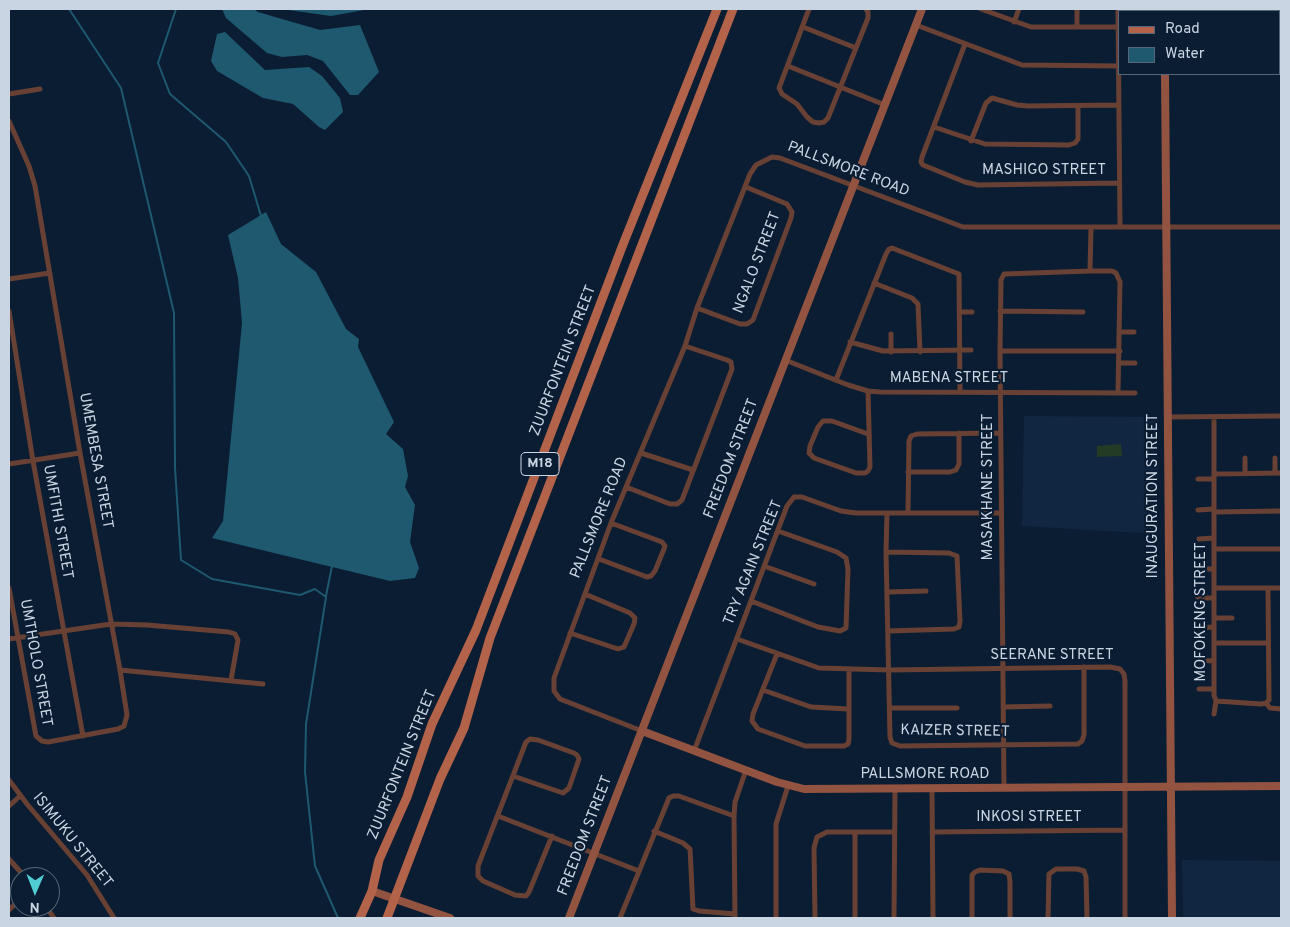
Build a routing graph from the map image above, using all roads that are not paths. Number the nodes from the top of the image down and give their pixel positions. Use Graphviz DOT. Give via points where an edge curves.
graph roads {
  1 [pos="717,9"];
  2 [pos="733,9"];
  3 [pos="809,9"];
  4 [pos="866,9"];
  5 [pos="922,9"];
  6 [pos="981,9"];
  7 [pos="1019,9"];
  8 [pos="1077,9"];
  9 [pos="1118,9"];
  10 [pos="1014,22"];
  11 [pos="916,25"];
  12 [pos="803,27"];
  13 [pos="1077,27"];
  14 [pos="1118,27"];
  15 [pos="965,44"];
  16 [pos="856,48"];
  17 [pos="788,66"];
  18 [pos="1118,66"];
  19 [pos="1165,75"];
  20 [pos="840,87"];
  21 [pos="40,89"];
  22 [pos="9,94"];
  23 [pos="885,104"];
  24 [pos="1118,105"];
  25 [pos="1078,106"];
  26 [pos="9,121"];
  27 [pos="934,127"];
  28 [pos="971,141"];
  29 [pos="1119,183"];
  30 [pos="853,185"];
  31 [pos="746,188"];
  32 [pos="1281,226"];
  33 [pos="1091,227"];
  34 [pos="1120,227"];
  35 [pos="1165,227"];
  36 [pos="1090,271"];
  37 [pos="50,273"];
  38 [pos="9,279"];
  39 [pos="874,283"];
  40 [pos="697,308"];
  41 [pos="9,311"];
  42 [pos="960,312"];
  43 [pos="972,312"];
  44 [pos="1000,312"];
  45 [pos="1083,312"];
  46 [pos="1120,332"];
  47 [pos="1134,332"];
  48 [pos="891,334"];
  49 [pos="850,342"];
  50 [pos="685,346"];
  51 [pos="970,350"];
  52 [pos="960,351"];
  53 [pos="1000,351"];
  54 [pos="1120,351"];
  55 [pos="891,352"];
  56 [pos="920,352"];
  57 [pos="785,360"];
  58 [pos="1120,363"];
  59 [pos="1135,363"];
  60 [pos="836,380"];
  61 [pos="868,391"];
  62 [pos="960,391"];
  63 [pos="1001,391"];
  64 [pos="1118,392"];
  65 [pos="1136,393"];
  66 [pos="1281,416"];
  67 [pos="1167,417"];
  68 [pos="1214,417"];
  69 [pos="959,433"];
  70 [pos="1000,433"];
  71 [pos="868,434"];
  72 [pos="80,453"];
  73 [pos="641,453"];
  74 [pos="1245,458"];
  75 [pos="1275,458"];
  76 [pos="33,460"];
  77 [pos="9,464"];
  78 [pos="693,470"];
  79 [pos="908,472"];
  80 [pos="1278,473"];
  81 [pos="1245,474"];
  82 [pos="1214,476"];
  83 [pos="1198,479"];
  84 [pos="626,486"];
  85 [pos="1198,510"];
  86 [pos="1214,510"];
  87 [pos="1281,512"];
  88 [pos="887,513"];
  89 [pos="908,513"];
  90 [pos="1001,513"];
  91 [pos="611,523"];
  92 [pos="778,531"];
  93 [pos="1214,538"];
  94 [pos="1199,539"];
  95 [pos="1214,549"];
  96 [pos="1281,549"];
  97 [pos="886,552"];
  98 [pos="598,559"];
  99 [pos="764,566"];
  100 [pos="1214,569"];
  101 [pos="1199,570"];
  102 [pos="814,584"];
  103 [pos="9,588"];
  104 [pos="1214,588"];
  105 [pos="1268,588"];
  106 [pos="1281,588"];
  107 [pos="926,591"];
  108 [pos="888,592"];
  109 [pos="584,594"];
  110 [pos="1198,598"];
  111 [pos="1214,598"];
  112 [pos="751,601"];
  113 [pos="1214,618"];
  114 [pos="1232,618"];
  115 [pos="111,624"];
  116 [pos="1214,627"];
  117 [pos="1198,628"];
  118 [pos="64,631"];
  119 [pos="888,631"];
  120 [pos="570,632"];
  121 [pos="18,638"];
  122 [pos="9,639"];
  123 [pos="737,639"];
  124 [pos="1214,643"];
  125 [pos="1268,643"];
  126 [pos="776,654"];
  127 [pos="1198,660"];
  128 [pos="1214,661"];
  129 [pos="1084,667"];
  130 [pos="1002,668"];
  131 [pos="120,670"];
  132 [pos="849,670"];
  133 [pos="889,670"];
  134 [pos="231,680"];
  135 [pos="263,684"];
  136 [pos="1200,689"];
  137 [pos="1214,689"];
  138 [pos="763,690"];
  139 [pos="1216,701"];
  140 [pos="1266,703"];
  141 [pos="1050,706"];
  142 [pos="1003,707"];
  143 [pos="890,708"];
  144 [pos="957,708"];
  145 [pos="848,709"];
  146 [pos="1281,709"];
  147 [pos="1214,714"];
  148 [pos="642,731"];
  149 [pos="83,736"];
  150 [pos="42,741"];
  151 [pos="1004,745"];
  152 [pos="694,751"];
  153 [pos="746,770"];
  154 [pos="513,776"];
  155 [pos="9,780"];
  156 [pos="788,786"];
  157 [pos="1281,786"];
  158 [pos="1125,787"];
  159 [pos="1170,787"];
  160 [pos="932,788"];
  161 [pos="1004,788"];
  162 [pos="895,789"];
  163 [pos="20,796"];
  164 [pos="9,806"];
  165 [pos="498,816"];
  166 [pos="734,816"];
  167 [pos="1125,830"];
  168 [pos="654,831"];
  169 [pos="854,832"];
  170 [pos="894,832"];
  171 [pos="933,832"];
  172 [pos="552,836"];
  173 [pos="594,852"];
  174 [pos="639,871"];
  175 [pos="372,891"];
  176 [pos="395,900"];
  177 [pos="735,916"];
  178 [pos="114,918"];
  179 [pos="360,918"];
  180 [pos="387,918"];
  181 [pos="450,918"];
  182 [pos="569,918"];
  183 [pos="620,918"];
  184 [pos="776,918"];
  185 [pos="815,918"];
  186 [pos="855,918"];
  187 [pos="894,918"];
  188 [pos="933,918"];
  189 [pos="972,918"];
  190 [pos="1010,918"];
  191 [pos="1048,918"];
  192 [pos="1087,918"];
  193 [pos="1125,918"];
  194 [pos="1172,918"];
  1 -- 175 [label="main road, ZUURFONTEIN STREET / M18" via="476,630 432,724 407,797 379,860"];
  2 -- 176 [label="main road, ZUURFONTEIN STREET / M18" via="490,638 466,722 440,779"];
  3 -- 12 [label="street"];
  4 -- 16 [label="street" via="868,18"];
  5 -- 11 [label="street, FREEDOM STREET"];
  6 -- 10 [label="street"];
  7 -- 10 [label="street"];
  8 -- 13 [label="street"];
  9 -- 14 [label="street"];
  10 -- 13 [label="street" via="1034,27"];
  11 -- 15 [label="street"];
  11 -- 23 [label="street, FREEDOM STREET"];
  12 -- 16 [label="street"];
  12 -- 17 [label="street"];
  13 -- 14 [label="street"];
  14 -- 18 [label="street"];
  15 -- 18 [label="street" via="1026,66"];
  15 -- 27 [label="street, MASHIGO STREET"];
  16 -- 20 [label="street"];
  17 -- 20 [label="street"];
  17 -- 20 [label="street" via="779,88 781,93 794,101 813,122 827,120"];
  18 -- 24 [label="street"];
  19 -- 35 [label="street, INAUGURATION STREET"];
  20 -- 23 [label="street"];
  21 -- 22 [label="street"];
  23 -- 30 [label="street, FREEDOM STREET"];
  24 -- 25 [label="street"];
  24 -- 29 [label="street"];
  25 -- 28 [label="street" via="1021,106 992,98 986,103"];
  25 -- 28 [label="street" via="1078,139 1069,145"];
  26 -- 37 [label="street, UMEMBESA STREET" via="35,186"];
  27 -- 28 [label="street"];
  27 -- 29 [label="street, MASHIGO STREET" via="921,162 927,168 965,182 978,185"];
  29 -- 34 [label="street"];
  30 -- 31 [label="street, PALLSMORE ROAD" via="772,157 753,168"];
  30 -- 33 [label="street, PALLSMORE ROAD" via="963,227"];
  30 -- 57 [label="street, FREEDOM STREET"];
  31 -- 40 [label="street, PALLSMORE ROAD"];
  31 -- 40 [label="street, NGALO STREET" via="787,204 792,212 752,320 740,324"];
  32 -- 35 [label="street, PALLSMORE ROAD"];
  33 -- 34 [label="street, PALLSMORE ROAD"];
  33 -- 36 [label="street"];
  34 -- 35 [label="street, PALLSMORE ROAD"];
  35 -- 67 [label="street, INAUGURATION STREET"];
  36 -- 44 [label="street, MASAKHANE STREET" via="1004,274"];
  36 -- 46 [label="street, MASAKHANE STREET" via="1112,271 1118,276"];
  37 -- 38 [label="street"];
  37 -- 72 [label="street, UMEMBESA STREET"];
  39 -- 42 [label="street" via="889,249 895,249 959,274"];
  39 -- 49 [label="street"];
  39 -- 56 [label="street" via="912,298 918,304"];
  40 -- 50 [label="street, PALLSMORE ROAD"];
  41 -- 76 [label="street, UMFITHI STREET"];
  42 -- 43 [label="street"];
  42 -- 52 [label="street"];
  44 -- 45 [label="street"];
  44 -- 53 [label="street, MASAKHANE STREET"];
  46 -- 47 [label="street"];
  46 -- 54 [label="street"];
  48 -- 55 [label="street"];
  49 -- 55 [label="street"];
  49 -- 60 [label="street"];
  50 -- 73 [label="street, PALLSMORE ROAD"];
  50 -- 78 [label="street" via="727,360 732,366"];
  51 -- 52 [label="street"];
  52 -- 56 [label="street"];
  52 -- 62 [label="street"];
  53 -- 54 [label="street"];
  53 -- 63 [label="street, MASAKHANE STREET"];
  54 -- 58 [label="street"];
  55 -- 56 [label="street"];
  57 -- 60 [label="street, MABENA STREET"];
  57 -- 148 [label="street, FREEDOM STREET"];
  58 -- 59 [label="street"];
  58 -- 64 [label="street"];
  60 -- 61 [label="street, MABENA STREET"];
  61 -- 62 [label="street, MABENA STREET"];
  61 -- 71 [label="street"];
  62 -- 63 [label="street, MABENA STREET"];
  63 -- 64 [label="street, MABENA STREET"];
  63 -- 70 [label="street, MASAKHANE STREET"];
  64 -- 65 [label="street, MABENA STREET"];
  66 -- 68 [label="street"];
  67 -- 68 [label="street"];
  67 -- 159 [label="street, INAUGURATION STREET"];
  68 -- 82 [label="street, MOFOKENG STREET"];
  69 -- 70 [label="street"];
  69 -- 79 [label="street" via="911,436 908,441"];
  69 -- 79 [label="street" via="959,464 956,470"];
  70 -- 90 [label="street, MASAKHANE STREET"];
  71 -- 71 [label="street" via="870,467 865,473 856,473 814,458 809,453 823,421"];
  72 -- 76 [label="street"];
  72 -- 115 [label="street, UMEMBESA STREET"];
  73 -- 78 [label="street"];
  73 -- 84 [label="street, PALLSMORE ROAD"];
  74 -- 81 [label="street"];
  75 -- 80 [label="street"];
  76 -- 77 [label="street"];
  76 -- 118 [label="street, UMFITHI STREET"];
  78 -- 84 [label="street" via="682,500 677,504"];
  79 -- 89 [label="street"];
  80 -- 81 [label="street"];
  81 -- 82 [label="street"];
  82 -- 83 [label="street"];
  82 -- 86 [label="street, MOFOKENG STREET"];
  84 -- 91 [label="street, PALLSMORE ROAD"];
  85 -- 86 [label="street"];
  86 -- 87 [label="street"];
  86 -- 93 [label="street, MOFOKENG STREET"];
  88 -- 89 [label="street, TRY AGAIN STREET"];
  88 -- 92 [label="street, TRY AGAIN STREET" via="848,512 798,496 789,503"];
  88 -- 97 [label="street, KAIZER STREET"];
  89 -- 90 [label="street, TRY AGAIN STREET"];
  90 -- 130 [label="street, MASAKHANE STREET"];
  91 -- 98 [label="street, PALLSMORE ROAD"];
  91 -- 98 [label="street" via="662,542 664,549 653,574 647,577"];
  92 -- 99 [label="street, TRY AGAIN STREET"];
  92 -- 112 [label="street" via="846,558 846,628 840,631 818,628"];
  93 -- 94 [label="street"];
  93 -- 95 [label="street, MOFOKENG STREET"];
  95 -- 96 [label="street"];
  95 -- 100 [label="street, MOFOKENG STREET"];
  97 -- 108 [label="street, KAIZER STREET"];
  97 -- 119 [label="street" via="949,553 957,556 960,622 954,629"];
  98 -- 109 [label="street, PALLSMORE ROAD"];
  99 -- 102 [label="street"];
  99 -- 112 [label="street, TRY AGAIN STREET"];
  100 -- 101 [label="street"];
  100 -- 104 [label="street, MOFOKENG STREET"];
  103 -- 121 [label="street, UMTHOLO STREET"];
  104 -- 105 [label="street"];
  104 -- 111 [label="street, MOFOKENG STREET"];
  105 -- 106 [label="street"];
  105 -- 125 [label="street"];
  107 -- 108 [label="street"];
  108 -- 119 [label="street, KAIZER STREET"];
  109 -- 120 [label="street, PALLSMORE ROAD"];
  109 -- 120 [label="street" via="630,613 635,618 634,624 624,647 618,649"];
  110 -- 111 [label="street"];
  111 -- 113 [label="street, MOFOKENG STREET"];
  112 -- 123 [label="street, TRY AGAIN STREET"];
  113 -- 114 [label="street"];
  113 -- 116 [label="street, MOFOKENG STREET"];
  115 -- 118 [label="street"];
  115 -- 131 [label="street, UMEMBESA STREET"];
  115 -- 134 [label="street" via="233,633 238,640"];
  116 -- 117 [label="street"];
  116 -- 124 [label="street, MOFOKENG STREET"];
  118 -- 121 [label="street"];
  118 -- 149 [label="street, UMFITHI STREET"];
  119 -- 133 [label="street, KAIZER STREET"];
  120 -- 148 [label="street, PALLSMORE ROAD" via="554,678 556,694"];
  121 -- 122 [label="street"];
  121 -- 150 [label="street, UMTHOLO STREET" via="34,729"];
  123 -- 126 [label="street, SEERANE STREET"];
  123 -- 152 [label="street, TRY AGAIN STREET"];
  124 -- 125 [label="street"];
  124 -- 128 [label="street, MOFOKENG STREET"];
  125 -- 140 [label="street" via="1269,697"];
  126 -- 132 [label="street, SEERANE STREET" via="819,668"];
  126 -- 138 [label="street"];
  127 -- 128 [label="street"];
  128 -- 137 [label="street, MOFOKENG STREET"];
  129 -- 130 [label="street, SEERANE STREET"];
  129 -- 151 [label="street, KAIZER STREET" via="1082,741 1071,745"];
  129 -- 158 [label="street, SEERANE STREET" via="1114,667 1124,674"];
  130 -- 133 [label="street, SEERANE STREET"];
  130 -- 142 [label="street, MASAKHANE STREET"];
  131 -- 134 [label="street"];
  131 -- 149 [label="street, UMEMBESA STREET" via="126,724 118,729"];
  132 -- 133 [label="street, SEERANE STREET"];
  132 -- 145 [label="street"];
  133 -- 143 [label="street, KAIZER STREET"];
  134 -- 135 [label="street"];
  136 -- 137 [label="street"];
  137 -- 139 [label="street, MOFOKENG STREET"];
  138 -- 145 [label="street" via="811,707"];
  138 -- 145 [label="street" via="753,714 753,725 805,746 846,745 849,739"];
  139 -- 140 [label="street, MOFOKENG STREET"];
  139 -- 147 [label="street"];
  140 -- 146 [label="street" via="1270,708"];
  141 -- 142 [label="street"];
  142 -- 151 [label="street, MASAKHANE STREET"];
  143 -- 144 [label="street"];
  143 -- 151 [label="street, KAIZER STREET" via="890,739 897,746"];
  148 -- 152 [label="street, PALLSMORE ROAD"];
  148 -- 173 [label="street, FREEDOM STREET"];
  149 -- 150 [label="street, UMEMBESA STREET"];
  151 -- 161 [label="street, MASAKHANE STREET"];
  152 -- 153 [label="street, PALLSMORE ROAD"];
  153 -- 156 [label="street, PALLSMORE ROAD"];
  153 -- 166 [label="street"];
  154 -- 154 [label="street" via="530,739 578,755 569,788 563,793"];
  154 -- 165 [label="street"];
  155 -- 163 [label="street, ISIMUKU STREET"];
  156 -- 162 [label="street, PALLSMORE ROAD"];
  156 -- 184 [label="street" via="776,824"];
  157 -- 159 [label="street, PALLSMORE ROAD"];
  158 -- 159 [label="street, PALLSMORE ROAD"];
  158 -- 161 [label="street, PALLSMORE ROAD"];
  158 -- 167 [label="street, SEERANE STREET"];
  159 -- 194 [label="street, INAUGURATION STREET"];
  160 -- 161 [label="street, PALLSMORE ROAD"];
  160 -- 162 [label="street, PALLSMORE ROAD"];
  160 -- 171 [label="street"];
  162 -- 170 [label="street"];
  163 -- 164 [label="street"];
  163 -- 178 [label="street, ISIMUKU STREET" via="87,875"];
  165 -- 172 [label="street"];
  165 -- 172 [label="street" via="478,866 478,876 516,895 523,896 529,892"];
  166 -- 168 [label="street" via="679,796 670,796"];
  166 -- 177 [label="street"];
  167 -- 171 [label="street, INKOSI STREET"];
  167 -- 193 [label="street, SEERANE STREET"];
  168 -- 174 [label="street"];
  168 -- 177 [label="street" via="690,849 693,909"];
  169 -- 170 [label="street"];
  169 -- 185 [label="street" via="822,833 815,840"];
  169 -- 186 [label="street"];
  170 -- 187 [label="street"];
  171 -- 188 [label="street"];
  172 -- 173 [label="street"];
  173 -- 174 [label="street"];
  173 -- 182 [label="street, FREEDOM STREET"];
  174 -- 183 [label="street"];
  175 -- 176 [label="street"];
  175 -- 179 [label="main road, ZUURFONTEIN STREET / M18"];
  176 -- 180 [label="main road, ZUURFONTEIN STREET / M18"];
  176 -- 181 [label="street"];
  189 -- 190 [label="street" via="972,874 1000,870 1010,876"];
  191 -- 192 [label="street" via="1048,880 1052,870 1077,869 1085,873 1087,880"];
}
